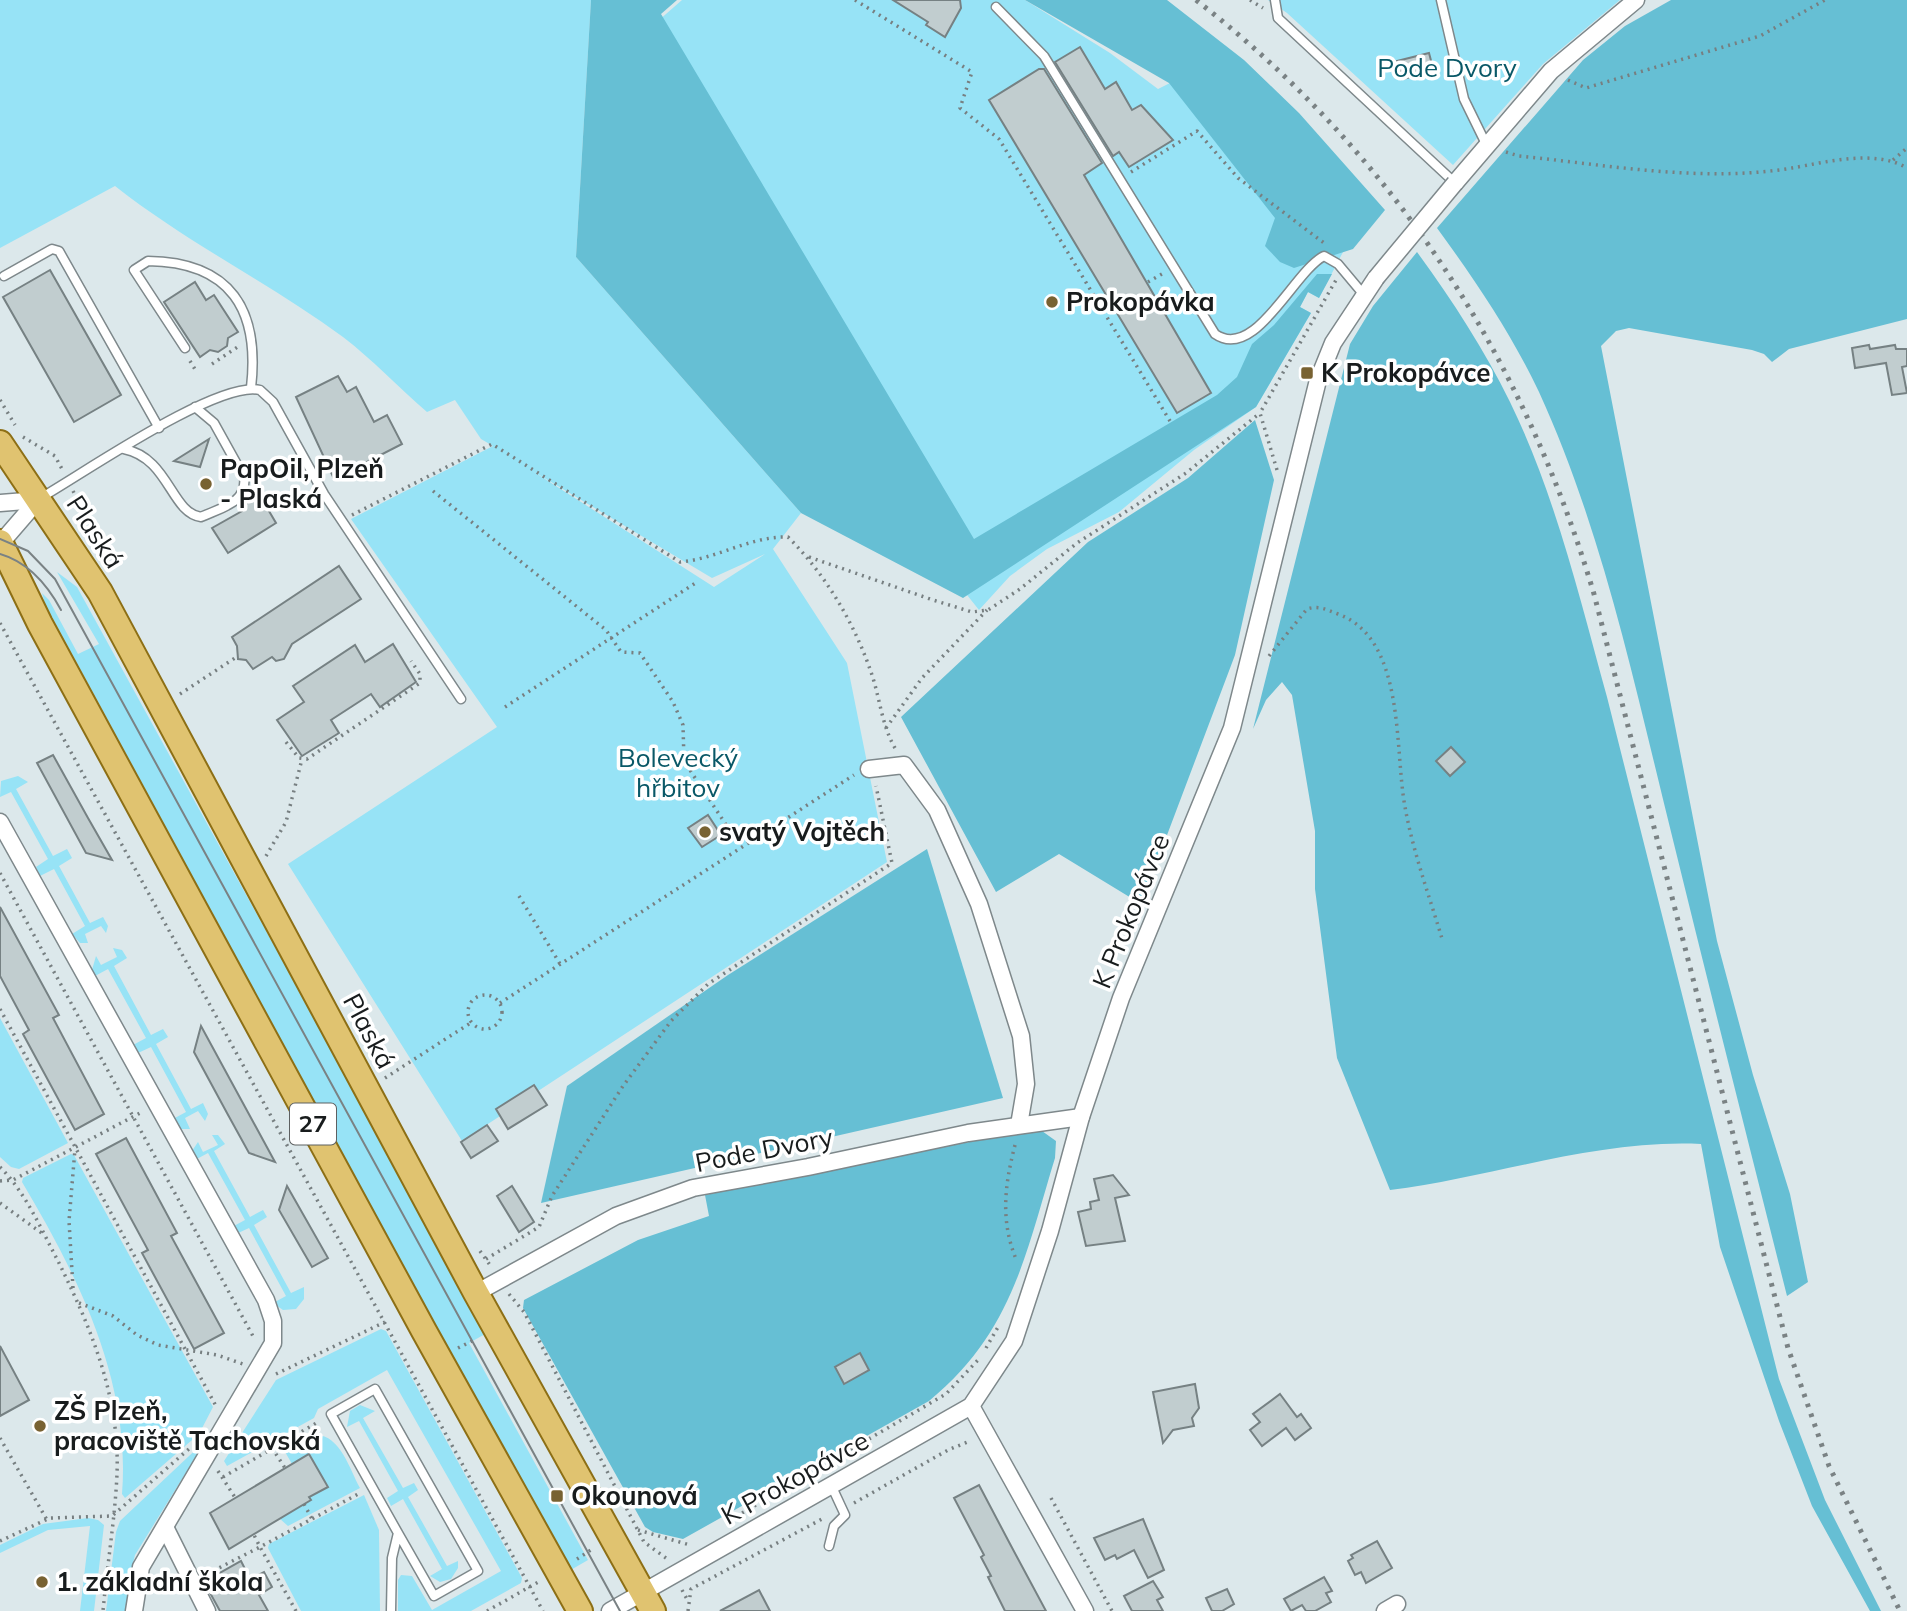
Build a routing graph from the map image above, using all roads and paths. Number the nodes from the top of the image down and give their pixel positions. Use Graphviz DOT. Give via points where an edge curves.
graph roads {
  1 [pos="855,0"];
  2 [pos="1275,0"];
  3 [pos="1441,0"];
  4 [pos="1636,0"];
  5 [pos="1825,0"];
  6 [pos="861,2"];
  7 [pos="996,7"];
  8 [pos="1551,71"];
  9 [pos="1487,146"];
  10 [pos="1907,148"];
  11 [pos="1893,160"];
  12 [pos="1907,168"];
  13 [pos="1131,172"];
  14 [pos="1451,179"];
  15 [pos="1326,244"];
  16 [pos="4,276"];
  17 [pos="1348,276"];
  18 [pos="1364,295"];
  19 [pos="1112,304"];
  20 [pos="1103,310"];
  21 [pos="253,338"];
  22 [pos="185,348"];
  23 [pos="212,364"];
  24 [pos="251,388"];
  25 [pos="0,400"];
  26 [pos="195,407"];
  27 [pos="1260,413"];
  28 [pos="1170,421"];
  29 [pos="159,428"];
  30 [pos="9,437"];
  31 [pos="124,449"];
  32 [pos="1278,472"];
  33 [pos="433,491"];
  34 [pos="38,500"];
  35 [pos="0,503"];
  36 [pos="341,521"];
  37 [pos="0,543"];
  38 [pos="807,556"];
  39 [pos="697,582"];
  40 [pos="988,610"];
  41 [pos="0,623"];
  42 [pos="611,638"];
  43 [pos="238,656"];
  44 [pos="1266,660"];
  45 [pos="411,661"];
  46 [pos="178,695"];
  47 [pos="461,699"];
  48 [pos="505,707"];
  49 [pos="886,728"];
  50 [pos="286,743"];
  51 [pos="302,760"];
  52 [pos="904,765"];
  53 [pos="872,768"];
  54 [pos="0,822"];
  55 [pos="740,846"];
  56 [pos="265,858"];
  57 [pos="0,873"];
  58 [pos="519,896"];
  59 [pos="1443,942"];
  60 [pos="560,964"];
  61 [pos="500,1003"];
  62 [pos="0,1009"];
  63 [pos="472,1022"];
  64 [pos="385,1078"];
  65 [pos="157,1104"];
  66 [pos="133,1116"];
  67 [pos="1081,1117"];
  68 [pos="1019,1125"];
  69 [pos="75,1147"];
  70 [pos="0,1167"];
  71 [pos="13,1180"];
  72 [pos="0,1181"];
  73 [pos="0,1203"];
  74 [pos="44,1235"];
  75 [pos="486,1259"];
  76 [pos="1016,1259"];
  77 [pos="73,1293"];
  78 [pos="476,1293"];
  79 [pos="78,1303"];
  80 [pos="1003,1318"];
  81 [pos="385,1322"];
  82 [pos="481,1336"];
  83 [pos="256,1340"];
  84 [pos="186,1350"];
  85 [pos="451,1353"];
  86 [pos="239,1376"];
  87 [pos="269,1378"];
  88 [pos="225,1399"];
  89 [pos="971,1406"];
  90 [pos="331,1414"];
  91 [pos="0,1438"];
  92 [pos="976,1443"];
  93 [pos="191,1447"];
  94 [pos="272,1448"];
  95 [pos="285,1468"];
  96 [pos="372,1487"];
  97 [pos="832,1487"];
  98 [pos="1051,1498"];
  99 [pos="236,1499"];
  100 [pos="304,1504"];
  101 [pos="843,1508"];
  102 [pos="112,1516"];
  103 [pos="312,1519"];
  104 [pos="47,1520"];
  105 [pos="723,1524"];
  106 [pos="166,1530"];
  107 [pos="638,1530"];
  108 [pos="398,1533"];
  109 [pos="254,1535"];
  110 [pos="611,1537"];
  111 [pos="700,1538"];
  112 [pos="0,1541"];
  113 [pos="688,1545"];
  114 [pos="829,1546"];
  115 [pos="260,1547"];
  116 [pos="710,1555"];
  117 [pos="666,1557"];
  118 [pos="556,1572"];
  119 [pos="192,1582"];
  120 [pos="531,1586"];
  121 [pos="648,1602"];
  122 [pos="103,1611"];
  123 [pos="134,1611"];
  124 [pos="207,1611"];
  125 [pos="296,1611"];
  126 [pos="391,1611"];
  127 [pos="487,1611"];
  128 [pos="543,1611"];
  129 [pos="580,1611"];
  130 [pos="610,1611"];
  131 [pos="688,1611"];
  132 [pos="1084,1611"];
  133 [pos="1112,1611"];
  1 -- 6 [label="path"];
  2 -- 14 [label="lane" via="1278,18"];
  3 -- 9 [label="lane" via="1464,99"];
  4 -- 8 [label="street, K Prokopávce"];
  5 -- 8 [label="path" via="1760,36 1586,88"];
  6 -- 20 [label="path" via="972,72 960,108 999,139"];
  7 -- 17 [label="lane" via="1044,56 1216,334 1234,341 1245,335 1273,313 1320,258 1327,256"];
  8 -- 9 [label="street, K Prokopávce"];
  9 -- 11 [label="path" via="1519,156 1691,173"];
  9 -- 14 [label="street, K Prokopávce"];
  10 -- 11 [label="path"];
  11 -- 12 [label="path"];
  13 -- 15 [label="path" via="1197,131 1238,178"];
  14 -- 18 [label="street, K Prokopávce, bridge"];
  16 -- 29 [label="lane" via="52,249 59,251"];
  17 -- 18 [label="lane"];
  17 -- 27 [label="path" via="1336,281"];
  18 -- 67 [label="street, K Prokopávce" via="1333,343 1318,380 1232,728 1121,998"];
  19 -- 20 [label="path"];
  20 -- 28 [label="path"];
  21 -- 22 [label="lane" via="237,300 214,276 198,268 148,261 134,270"];
  21 -- 23 [label="path" via="224,351"];
  21 -- 24 [label="lane"];
  24 -- 26 [label="lane, Plaská"];
  24 -- 36 [label="lane" via="273,402"];
  25 -- 30 [label="path"];
  26 -- 29 [label="lane, Plaská"];
  26 -- 31 [label="lane" via="214,424 244,477 246,486 239,499 194,516 150,460"];
  27 -- 32 [label="path"];
  27 -- 40 [label="path" via="1186,473 1077,543"];
  29 -- 31 [label="lane, Plaská"];
  30 -- 34 [label="main road, Plaská / 27"];
  31 -- 34 [label="lane, Plaská"];
  33 -- 42 [label="path"];
  34 -- 35 [label="street, Plaská"];
  34 -- 37 [label="street, Plaská"];
  34 -- 78 [label="main road, Plaská / 27" via="100,592"];
  36 -- 38 [label="path" via="492,444 680,562 704,560 768,536 788,537"];
  36 -- 47 [label="lane"];
  37 -- 118 [label="main road, Plaská / 27"];
  38 -- 40 [label="path" via="921,597 972,612"];
  38 -- 49 [label="path" via="861,645"];
  39 -- 42 [label="path"];
  40 -- 49 [label="path" via="922,678"];
  41 -- 81 [label="path"];
  42 -- 48 [label="path"];
  42 -- 55 [label="path" via="621,652 640,653 673,702 683,725 684,761"];
  43 -- 46 [label="path"];
  44 -- 59 [label="path" via="1307,609 1316,606 1346,617 1369,636 1385,663 1405,808"];
  45 -- 51 [label="path" via="421,679 417,687"];
  49 -- 52 [label="path"];
  50 -- 51 [label="path"];
  51 -- 56 [label="path" via="286,822"];
  52 -- 53 [label="street"];
  52 -- 68 [label="street" via="937,810 979,904 1021,1036 1026,1084"];
  53 -- 55 [label="path" via="843,779"];
  53 -- 75 [label="path" via="892,863 708,984 671,1021 623,1086 552,1196 539,1227"];
  54 -- 65 [label="street"];
  55 -- 60 [label="path"];
  57 -- 66 [label="path"];
  58 -- 60 [label="path"];
  60 -- 61 [label="path"];
  61 -- 63 [label="path" via="502,1014 497,1024 487,1028"];
  61 -- 63 [label="path" via="485,995 474,999 469,1010"];
  62 -- 69 [label="path"];
  63 -- 64 [label="path"];
  65 -- 66 [label="path"];
  65 -- 106 [label="street" via="266,1300 274,1331 273,1343"];
  66 -- 69 [label="path"];
  66 -- 83 [label="path"];
  67 -- 68 [label="street, Pode Dvory"];
  67 -- 89 [label="street, K Prokopávce" via="1014,1341"];
  68 -- 76 [label="path" via="1004,1200"];
  68 -- 78 [label="street, Pode Dvory" via="693,1188 616,1216"];
  69 -- 71 [label="path"];
  69 -- 77 [label="path" via="69,1221"];
  69 -- 84 [label="path"];
  70 -- 71 [label="path"];
  71 -- 72 [label="path"];
  71 -- 74 [label="path"];
  73 -- 74 [label="path"];
  74 -- 77 [label="path"];
  77 -- 79 [label="path"];
  78 -- 110 [label="main road, Plaská / 27"];
  79 -- 84 [label="path" via="113,1316 158,1345"];
  79 -- 102 [label="path" via="97,1345 115,1430 117,1474"];
  80 -- 105 [label="path" via="976,1362 946,1394"];
  81 -- 87 [label="path"];
  81 -- 120 [label="path"];
  82 -- 85 [label="path"];
  84 -- 86 [label="path" via="245,1364"];
  84 -- 88 [label="path" via="218,1410"];
  89 -- 97 [label="street, K Prokopávce"];
  89 -- 132 [label="street"];
  90 -- 94 [label="path"];
  90 -- 96 [label="lane"];
  90 -- 108 [label="lane" via="375,1389 478,1571 434,1596"];
  91 -- 104 [label="path"];
  92 -- 101 [label="path" via="968,1440"];
  93 -- 102 [label="path"];
  94 -- 95 [label="path"];
  94 -- 99 [label="path" via="223,1477"];
  96 -- 103 [label="path"];
  96 -- 108 [label="lane"];
  97 -- 101 [label="lane"];
  97 -- 116 [label="street, K Prokopávce"];
  98 -- 133 [label="path"];
  100 -- 103 [label="path"];
  101 -- 114 [label="lane" via="845,1516 834,1526"];
  101 -- 131 [label="path" via="691,1589"];
  102 -- 104 [label="path"];
  102 -- 122 [label="path"];
  103 -- 115 [label="path"];
  104 -- 112 [label="path"];
  106 -- 119 [label="street"];
  106 -- 123 [label="street" via="141,1567"];
  107 -- 113 [label="path"];
  108 -- 126 [label="lane" via="392,1558"];
  109 -- 115 [label="path"];
  110 -- 118 [label="path"];
  110 -- 121 [label="main road, Plaská / 27"];
  111 -- 113 [label="path"];
  113 -- 116 [label="path"];
  113 -- 117 [label="path"];
  115 -- 119 [label="path"];
  115 -- 125 [label="path"];
  116 -- 121 [label="street, K Prokopávce"];
  118 -- 120 [label="path"];
  118 -- 129 [label="main road, Plaská / 27"];
  119 -- 124 [label="street"];
  120 -- 127 [label="path"];
  120 -- 128 [label="path"];
  121 -- 130 [label="street"];
}
